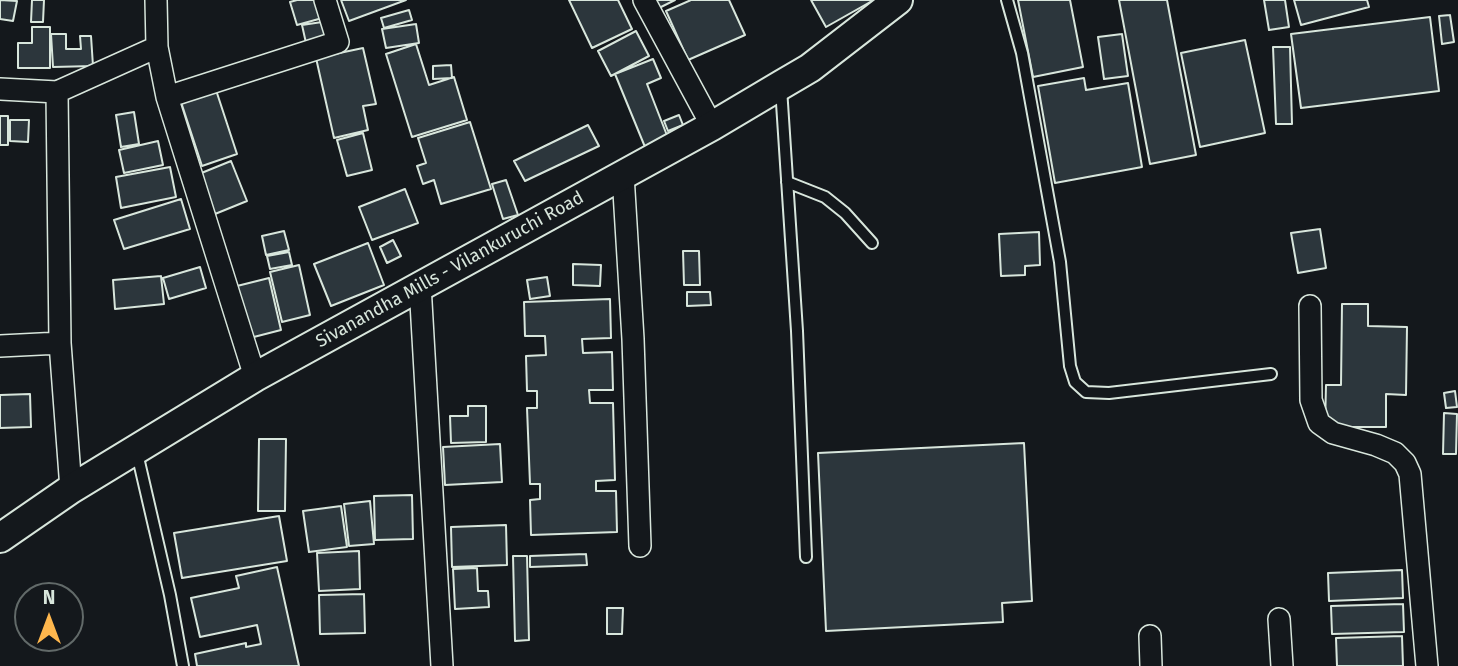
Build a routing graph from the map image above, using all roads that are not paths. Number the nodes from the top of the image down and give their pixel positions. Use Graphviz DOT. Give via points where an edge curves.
graph roads {
  1 [pos="156,0"];
  2 [pos="326,0"];
  3 [pos="644,0"];
  4 [pos="898,0"];
  5 [pos="1007,0"];
  6 [pos="157,47"];
  7 [pos="781,85"];
  8 [pos="0,89"];
  9 [pos="57,92"];
  10 [pos="167,97"];
  11 [pos="712,126"];
  12 [pos="623,175"];
  13 [pos="788,182"];
  14 [pos="872,243"];
  15 [pos="420,285"];
  16 [pos="1310,306"];
  17 [pos="60,343"];
  18 [pos="0,346"];
  19 [pos="1271,374"];
  20 [pos="255,377"];
  21 [pos="136,450"];
  22 [pos="71,489"];
  23 [pos="0,538"];
  24 [pos="640,546"];
  25 [pos="806,557"];
  26 [pos="1279,619"];
  27 [pos="1150,636"];
  28 [pos="183,666"];
  29 [pos="442,666"];
  30 [pos="1151,666"];
  31 [pos="1282,666"];
  32 [pos="1427,666"];
  1 -- 6 [label="street"];
  2 -- 10 [label="street" via="338,42"];
  3 -- 11 [label="street"];
  4 -- 7 [label="main road, Sivanandha Mills - Vilankuruchi Road"];
  5 -- 19 [label="lane" via="1022,53 1060,262 1075,382 1086,392 1109,393"];
  6 -- 9 [label="street"];
  6 -- 10 [label="street"];
  7 -- 11 [label="main road, Sivanandha Mills - Vilankuruchi Road"];
  7 -- 13 [label="lane"];
  8 -- 9 [label="street"];
  9 -- 17 [label="street"];
  10 -- 20 [label="street"];
  11 -- 12 [label="main road, Sivanandha Mills - Vilankuruchi Road"];
  12 -- 15 [label="main road, Sivanandha Mills - Vilankuruchi Road"];
  12 -- 24 [label="street"];
  13 -- 14 [label="lane" via="825,197"];
  13 -- 25 [label="lane"];
  15 -- 20 [label="main road, Sivanandha Mills - Vilankuruchi Road"];
  15 -- 29 [label="street"];
  16 -- 32 [label="street" via="1311,400 1319,423 1333,433 1395,453 1410,474"];
  17 -- 18 [label="street"];
  17 -- 22 [label="street"];
  20 -- 21 [label="main road, Sivanandha Mills - Vilankuruchi Road"];
  21 -- 22 [label="main road, Sivanandha Mills - Vilankuruchi Road"];
  21 -- 28 [label="lane"];
  22 -- 23 [label="main road, Sivanandha Mills - Vilankuruchi Road"];
  26 -- 31 [label="street"];
  27 -- 30 [label="street"];
}
